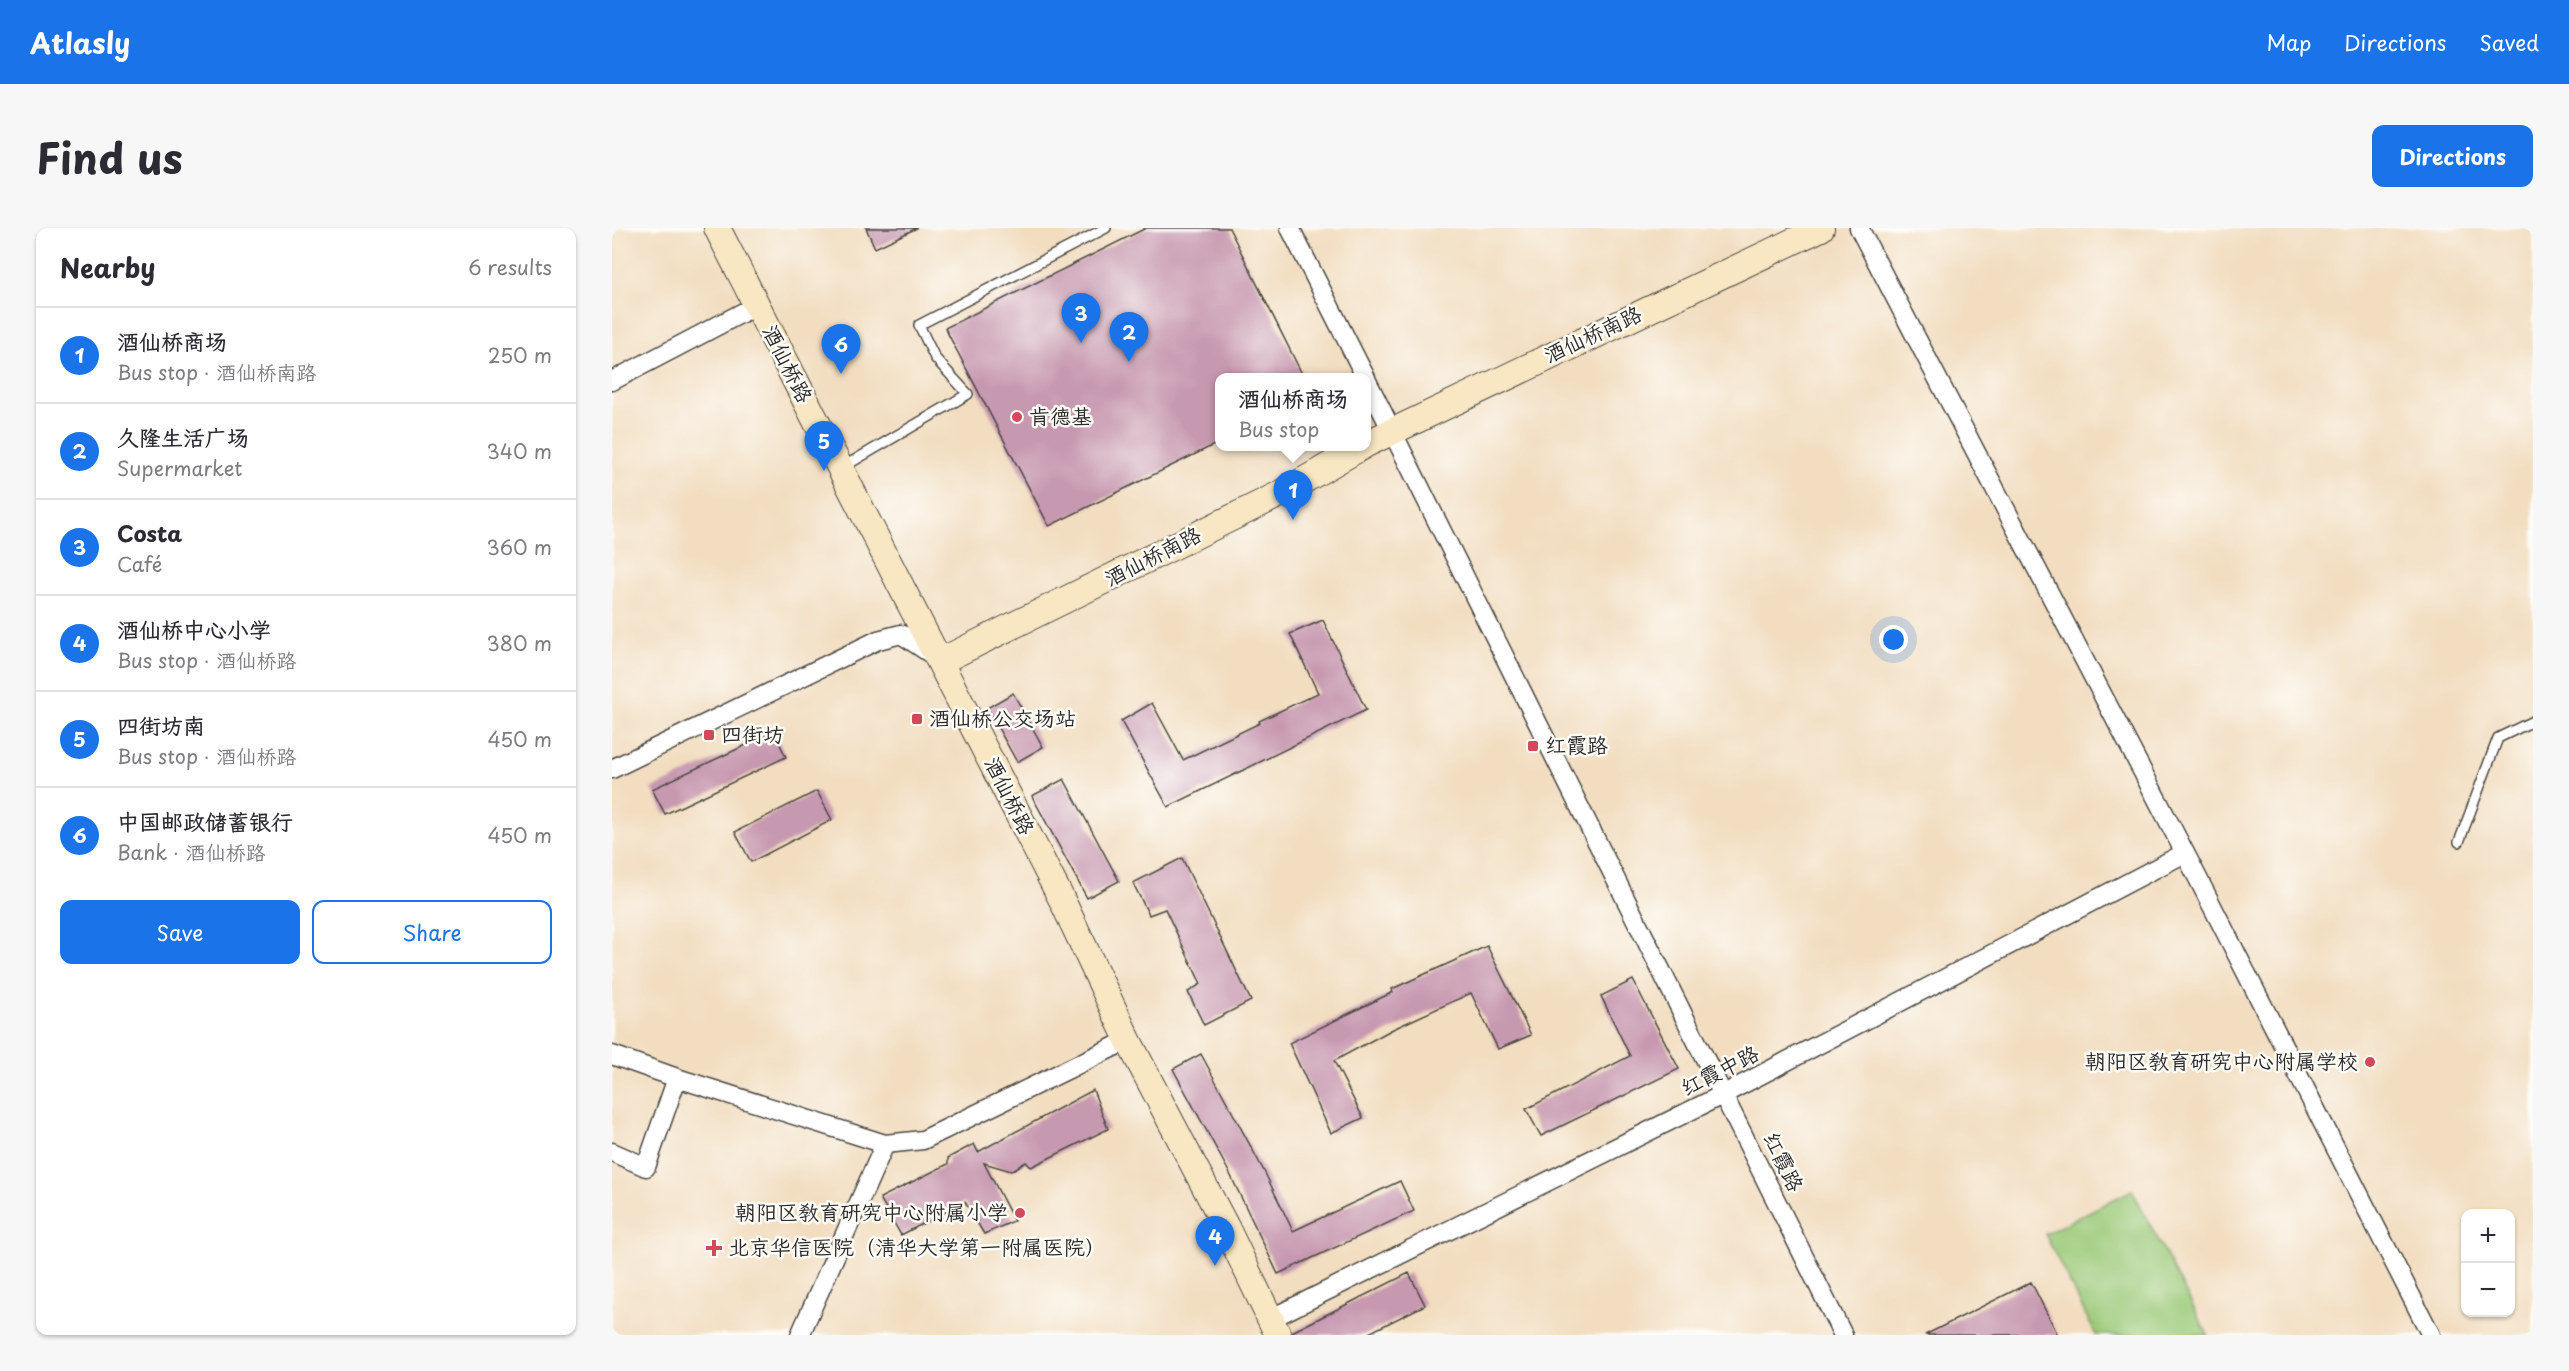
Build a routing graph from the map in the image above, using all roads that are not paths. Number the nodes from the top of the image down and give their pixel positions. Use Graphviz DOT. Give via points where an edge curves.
graph roads {
  1 [pos="717,228"];
  2 [pos="1106,228"];
  3 [pos="1290,228"];
  4 [pos="1821,228"];
  5 [pos="1859,228"];
  6 [pos="757,305"];
  7 [pos="1363,373"];
  8 [pos="612,381"];
  9 [pos="1371,388"];
  10 [pos="1393,430"];
  11 [pos="1371,441"];
  12 [pos="1356,451"];
  13 [pos="841,469"];
  14 [pos="940,661"];
  15 [pos="2533,721"];
  16 [pos="612,770"];
  17 [pos="2459,842"];
  18 [pos="2185,853"];
  19 [pos="1128,1040"];
  20 [pos="612,1055"];
  21 [pos="677,1078"];
  22 [pos="1724,1094"];
  23 [pos="885,1144"];
  24 [pos="612,1152"];
  25 [pos="1274,1327"];
  26 [pos="800,1335"];
  27 [pos="1843,1335"];
  28 [pos="2431,1335"];
  1 -- 6 [label="street, 酒仙桥路"];
  2 -- 13 [label="lane" via="919,325 935,358 968,394"];
  3 -- 7 [label="street, 红霞路"];
  4 -- 10 [label="street, 酒仙桥南路"];
  5 -- 18 [label="street"];
  6 -- 8 [label="street"];
  6 -- 13 [label="street, 酒仙桥路"];
  9 -- 10 [label="street, 红霞路"];
  10 -- 11 [label="street, 酒仙桥南路"];
  10 -- 22 [label="street, 红霞路"];
  12 -- 14 [label="street, 酒仙桥南路" via="1282,493"];
  13 -- 14 [label="street, 酒仙桥路"];
  14 -- 16 [label="street" via="901,634 878,640"];
  14 -- 19 [label="street, 酒仙桥路" via="1061,898"];
  15 -- 17 [label="lane" via="2498,738"];
  18 -- 22 [label="street, 红霞中路"];
  18 -- 28 [label="street"];
  19 -- 23 [label="street" via="922,1140"];
  19 -- 25 [label="street, 酒仙桥路"];
  20 -- 21 [label="street"];
  21 -- 23 [label="street"];
  21 -- 24 [label="street" via="646,1167"];
  22 -- 25 [label="street, 红霞中路"];
  22 -- 27 [label="street, 红霞路"];
  23 -- 26 [label="street"];
}
